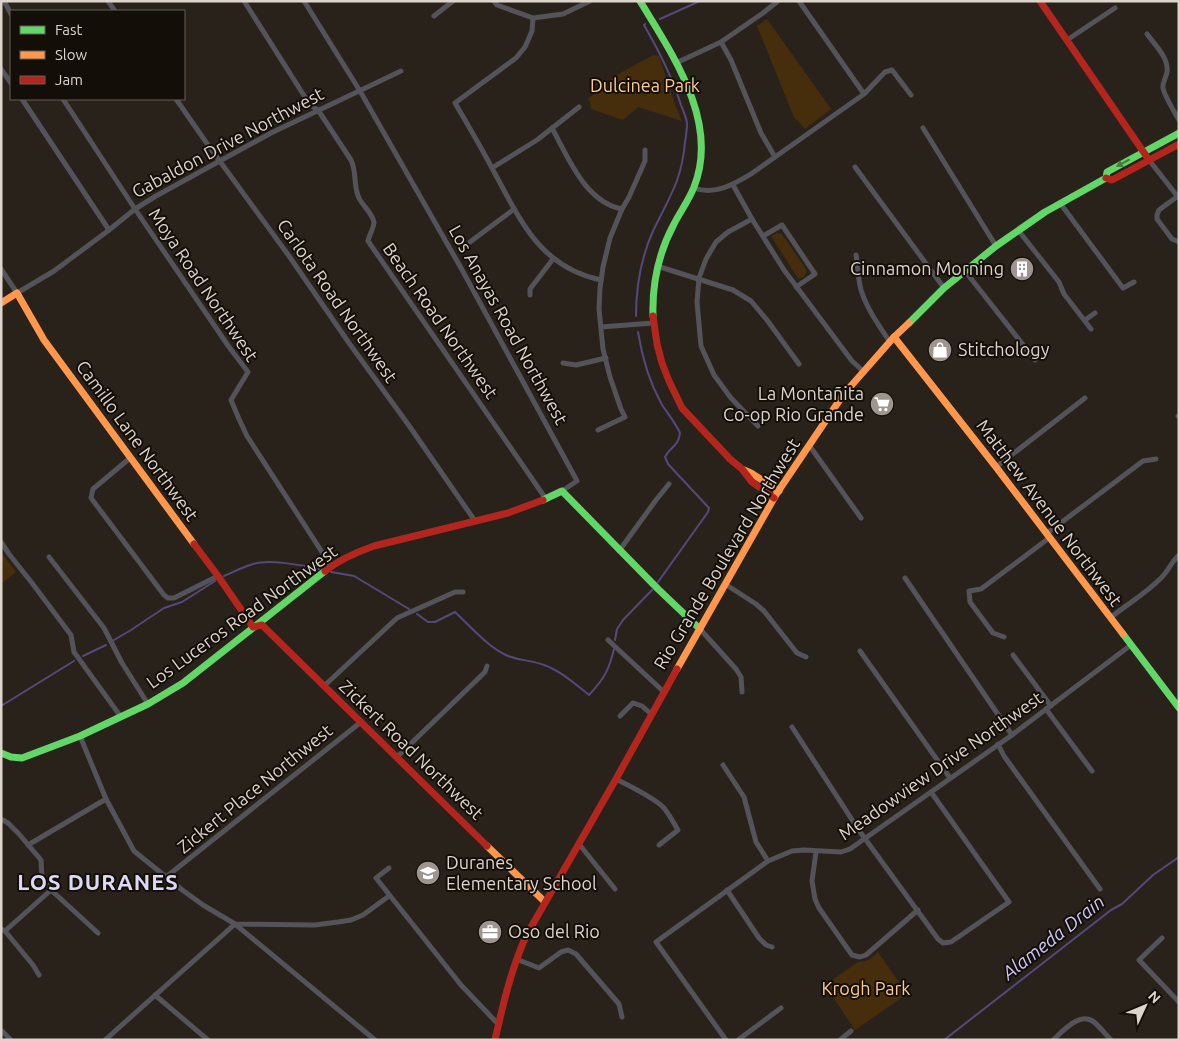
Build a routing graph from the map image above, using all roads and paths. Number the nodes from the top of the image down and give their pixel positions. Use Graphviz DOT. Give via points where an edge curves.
graph roads {
  1 [pos="4,1"];
  2 [pos="244,1"];
  3 [pos="304,1"];
  4 [pos="453,1"];
  5 [pos="494,1"];
  6 [pos="590,1"];
  7 [pos="640,1"];
  8 [pos="778,1"];
  9 [pos="799,1"];
  10 [pos="1040,1"];
  11 [pos="1115,8"];
  12 [pos="10,12"];
  13 [pos="434,16"];
  14 [pos="532,18"];
  15 [pos="1147,34"];
  16 [pos="1067,40"];
  17 [pos="720,42"];
  18 [pos="676,63"];
  19 [pos="1,69"];
  20 [pos="401,71"];
  21 [pos="10,82"];
  22 [pos="360,91"];
  23 [pos="864,94"];
  24 [pos="911,95"];
  25 [pos="23,100"];
  26 [pos="64,100"];
  27 [pos="177,100"];
  28 [pos="579,107"];
  29 [pos="318,110"];
  30 [pos="1179,120"];
  31 [pos="552,128"];
  32 [pos="923,128"];
  33 [pos="1179,133"];
  34 [pos="1179,144"];
  35 [pos="645,150"];
  36 [pos="1144,152"];
  37 [pos="775,157"];
  38 [pos="1150,160"];
  39 [pos="220,161"];
  40 [pos="855,166"];
  41 [pos="492,168"];
  42 [pos="1106,178"];
  43 [pos="733,185"];
  44 [pos="694,188"];
  45 [pos="1178,197"];
  46 [pos="1060,203"];
  47 [pos="135,209"];
  48 [pos="514,209"];
  49 [pos="622,209"];
  50 [pos="752,219"];
  51 [pos="109,230"];
  52 [pos="1018,230"];
  53 [pos="763,236"];
  54 [pos="470,242"];
  55 [pos="1179,242"];
  56 [pos="996,246"];
  57 [pos="856,255"];
  58 [pos="554,259"];
  59 [pos="658,266"];
  60 [pos="1,269"];
  61 [pos="965,271"];
  62 [pos="699,278"];
  63 [pos="601,280"];
  64 [pos="1134,282"];
  65 [pos="796,287"];
  66 [pos="944,288"];
  67 [pos="17,293"];
  68 [pos="530,295"];
  69 [pos="1,303"];
  70 [pos="1094,313"];
  71 [pos="1085,320"];
  72 [pos="653,322"];
  73 [pos="600,327"];
  74 [pos="1091,329"];
  75 [pos="892,339"];
  76 [pos="606,358"];
  77 [pos="1035,360"];
  78 [pos="563,363"];
  79 [pos="799,364"];
  80 [pos="862,371"];
  81 [pos="1085,398"];
  82 [pos="758,426"];
  83 [pos="598,430"];
  84 [pos="809,445"];
  85 [pos="130,458"];
  86 [pos="1156,459"];
  87 [pos="996,467"];
  88 [pos="742,469"];
  89 [pos="669,484"];
  90 [pos="779,490"];
  91 [pos="562,491"];
  92 [pos="774,498"];
  93 [pos="546,499"];
  94 [pos="861,518"];
  95 [pos="475,521"];
  96 [pos="1047,536"];
  97 [pos="1,542"];
  98 [pos="619,551"];
  99 [pos="1179,555"];
  100 [pos="49,557"];
  101 [pos="331,566"];
  102 [pos="218,576"];
  103 [pos="905,578"];
  104 [pos="726,584"];
  105 [pos="463,592"];
  106 [pos="1110,618"];
  107 [pos="253,627"];
  108 [pos="700,629"];
  109 [pos="1004,637"];
  110 [pos="608,640"];
  111 [pos="1131,645"];
  112 [pos="860,652"];
  113 [pos="1013,655"];
  114 [pos="806,657"];
  115 [pos="487,666"];
  116 [pos="324,686"];
  117 [pos="664,692"];
  118 [pos="742,692"];
  119 [pos="148,704"];
  120 [pos="1048,708"];
  121 [pos="1179,708"];
  122 [pos="651,714"];
  123 [pos="620,716"];
  124 [pos="121,717"];
  125 [pos="361,722"];
  126 [pos="792,726"];
  127 [pos="1012,734"];
  128 [pos="80,736"];
  129 [pos="998,744"];
  130 [pos="2,753"];
  131 [pos="397,757"];
  132 [pos="723,765"];
  133 [pos="1092,771"];
  134 [pos="616,778"];
  135 [pos="950,778"];
  136 [pos="931,792"];
  137 [pos="106,799"];
  138 [pos="1,819"];
  139 [pos="865,839"];
  140 [pos="579,844"];
  141 [pos="28,845"];
  142 [pos="659,845"];
  143 [pos="816,852"];
  144 [pos="768,861"];
  145 [pos="389,868"];
  146 [pos="166,877"];
  147 [pos="615,889"];
  148 [pos="1100,889"];
  149 [pos="51,890"];
  150 [pos="727,890"];
  151 [pos="389,896"];
  152 [pos="545,902"];
  153 [pos="918,910"];
  154 [pos="236,924"];
  155 [pos="3,930"];
  156 [pos="98,933"];
  157 [pos="1162,938"];
  158 [pos="772,947"];
  159 [pos="516,959"];
  160 [pos="38,975"];
  161 [pos="155,995"];
  162 [pos="1179,1002"];
  163 [pos="781,1008"];
  164 [pos="622,1017"];
  165 [pos="498,1024"];
  166 [pos="851,1031"];
  167 [pos="2,1033"];
  168 [pos="11,1040"];
  169 [pos="104,1040"];
  170 [pos="208,1040"];
  171 [pos="375,1040"];
  172 [pos="495,1040"];
  173 [pos="726,1040"];
  174 [pos="738,1040"];
  175 [pos="840,1040"];
  176 [pos="1053,1040"];
  177 [pos="1111,1040"];
  1 -- 12 [label="street"];
  2 -- 29 [label="street, Beach Road Northwest" via="310,105"];
  3 -- 22 [label="street, Los Anayas Road Northwest"];
  4 -- 13 [label="street"];
  5 -- 14 [label="street"];
  6 -- 14 [label="street" via="563,14"];
  7 -- 18 [label="street"];
  8 -- 17 [label="street"];
  9 -- 23 [label="street"];
  10 -- 16 [label="street"];
  11 -- 16 [label="street"];
  14 -- 41 [label="street" via="532,31 516,58 455,102"];
  15 -- 30 [label="street" via="1164,57 1167,72 1162,85"];
  16 -- 36 [label="street"];
  17 -- 18 [label="street"];
  17 -- 37 [label="street" via="731,60 761,134"];
  18 -- 44 [label="street" via="694,104 700,128 700,164"];
  19 -- 21 [label="street"];
  20 -- 22 [label="street, Gabaldon Drive Northwest"];
  22 -- 29 [label="street, Gabaldon Drive Northwest"];
  22 -- 91 [label="street, Los Anayas Road Northwest" via="576,479"];
  23 -- 24 [label="street" via="885,72 892,70"];
  23 -- 37 [label="street"];
  25 -- 51 [label="street"];
  26 -- 47 [label="street, Moya Road Northwest"];
  27 -- 39 [label="street, Carlota Road Northwest"];
  28 -- 31 [label="street"];
  29 -- 39 [label="street, Gabaldon Drive Northwest"];
  29 -- 93 [label="street, Beach Road Northwest" via="354,167 358,197 374,222 368,241"];
  31 -- 41 [label="street"];
  31 -- 49 [label="street" via="582,182 595,196"];
  32 -- 56 [label="street"];
  33 -- 36 [label="street, Rio Grande Boulevard Northwest"];
  34 -- 38 [label="street, Rio Grande Boulevard Northwest"];
  35 -- 49 [label="street" via="645,161"];
  36 -- 38 [label="street"];
  36 -- 42 [label="street, Rio Grande Boulevard Northwest, one-way" via="1107,172"];
  37 -- 43 [label="street"];
  38 -- 42 [label="street, Rio Grande Boulevard Northwest" via="1112,180"];
  38 -- 45 [label="street"];
  39 -- 47 [label="street, Gabaldon Drive Northwest"];
  39 -- 95 [label="street, Carlota Road Northwest"];
  40 -- 66 [label="street"];
  41 -- 48 [label="street"];
  42 -- 46 [label="street, Rio Grande Boulevard Northwest"];
  43 -- 44 [label="street" via="711,191"];
  43 -- 50 [label="street"];
  44 -- 59 [label="street" via="669,235"];
  45 -- 55 [label="street" via="1159,210 1157,219 1172,239"];
  46 -- 52 [label="street, Rio Grande Boulevard Northwest"];
  46 -- 64 [label="street" via="1123,288"];
  47 -- 51 [label="street, Gabaldon Drive Northwest"];
  47 -- 101 [label="street, Moya Road Northwest" via="248,372 231,400 239,419"];
  48 -- 54 [label="street"];
  48 -- 58 [label="street" via="535,242"];
  49 -- 63 [label="street" via="610,238"];
  50 -- 53 [label="street"];
  50 -- 62 [label="street" via="716,242"];
  51 -- 67 [label="street, Gabaldon Drive Northwest" via="54,271"];
  52 -- 56 [label="street, Rio Grande Boulevard Northwest"];
  52 -- 71 [label="street"];
  53 -- 65 [label="street"];
  53 -- 65 [label="street" via="782,226 815,274"];
  56 -- 61 [label="street, Rio Grande Boulevard Northwest"];
  57 -- 75 [label="street, Matthew Avenue Northwest" via="861,290 867,304 876,323"];
  58 -- 63 [label="street" via="577,273"];
  58 -- 68 [label="street" via="530,289"];
  59 -- 62 [label="street"];
  59 -- 72 [label="street"];
  60 -- 67 [label="street, Camillo Lane Northwest"];
  61 -- 66 [label="street, Rio Grande Boulevard Northwest"];
  61 -- 77 [label="street"];
  62 -- 79 [label="street" via="733,290 751,301"];
  62 -- 82 [label="street" via="697,302 701,346 714,375"];
  63 -- 73 [label="street"];
  65 -- 80 [label="street"];
  66 -- 75 [label="street, Rio Grande Boulevard Northwest"];
  67 -- 69 [label="street, Gabaldon Drive Northwest"];
  67 -- 85 [label="street, Camillo Lane Northwest" via="44,340"];
  70 -- 71 [label="street"];
  71 -- 74 [label="street"];
  72 -- 73 [label="street"];
  72 -- 88 [label="street" via="658,354 677,400"];
  73 -- 76 [label="street"];
  75 -- 80 [label="street, Rio Grande Boulevard Northwest"];
  75 -- 87 [label="street, Matthew Avenue Northwest"];
  76 -- 78 [label="street" via="576,365"];
  76 -- 83 [label="street" via="626,417"];
  80 -- 84 [label="street, Rio Grande Boulevard Northwest"];
  81 -- 87 [label="street"];
  84 -- 90 [label="street, Rio Grande Boulevard Northwest"];
  84 -- 94 [label="street"];
  85 -- 102 [label="street, Camillo Lane Northwest"];
  85 -- 102 [label="street" via="93,489 91,498 168,598"];
  86 -- 96 [label="street" via="1143,460"];
  87 -- 96 [label="street, Matthew Avenue Northwest"];
  88 -- 90 [label="street"];
  88 -- 92 [label="street" via="752,482"];
  89 -- 98 [label="street"];
  90 -- 92 [label="street, Rio Grande Boulevard Northwest"];
  91 -- 93 [label="street, Los Luceros Road Northwest"];
  91 -- 98 [label="street"];
  92 -- 104 [label="street, Rio Grande Boulevard Northwest"];
  93 -- 95 [label="street, Los Luceros Road Northwest"];
  95 -- 101 [label="street, Los Luceros Road Northwest" via="374,546"];
  96 -- 106 [label="street, Matthew Avenue Northwest"];
  96 -- 109 [label="street" via="981,589 969,591 970,602 993,633"];
  97 -- 124 [label="street" via="71,635 74,652"];
  98 -- 108 [label="street"];
  99 -- 106 [label="street" via="1159,580"];
  100 -- 119 [label="street" via="104,628"];
  101 -- 107 [label="street, Los Luceros Road Northwest"];
  102 -- 107 [label="street, Camillo Lane Northwest"];
  103 -- 127 [label="street"];
  104 -- 108 [label="street, Rio Grande Boulevard Northwest"];
  104 -- 114 [label="street" via="764,611 797,653"];
  105 -- 116 [label="street" via="455,592 397,618"];
  106 -- 111 [label="street, Matthew Avenue Northwest"];
  107 -- 116 [label="street, Zickert Road Northwest" via="262,625"];
  107 -- 119 [label="street, Los Luceros Road Northwest" via="183,683"];
  108 -- 117 [label="street, Rio Grande Boulevard Northwest"];
  108 -- 118 [label="street" via="736,669 741,677"];
  110 -- 117 [label="street"];
  111 -- 120 [label="street, Meadowview Drive Northwest"];
  111 -- 121 [label="street, Matthew Avenue Northwest"];
  112 -- 135 [label="street"];
  113 -- 120 [label="street"];
  115 -- 131 [label="street" via="485,672"];
  116 -- 125 [label="street, Zickert Road Northwest"];
  117 -- 122 [label="street, Rio Grande Boulevard Northwest"];
  119 -- 124 [label="street, Los Luceros Road Northwest"];
  120 -- 127 [label="street, Meadowview Drive Northwest"];
  120 -- 133 [label="street"];
  122 -- 123 [label="street" via="632,703"];
  122 -- 134 [label="street, Rio Grande Boulevard Northwest"];
  124 -- 128 [label="street, Los Luceros Road Northwest"];
  125 -- 131 [label="street, Zickert Road Northwest"];
  125 -- 146 [label="street, Zickert Place Northwest"];
  126 -- 139 [label="street"];
  127 -- 129 [label="street, Meadowview Drive Northwest"];
  128 -- 130 [label="street, Los Luceros Road Northwest" via="22,758"];
  128 -- 137 [label="street"];
  129 -- 135 [label="street, Meadowview Drive Northwest"];
  129 -- 148 [label="street"];
  131 -- 152 [label="street, Zickert Road Northwest"];
  132 -- 144 [label="street" via="744,797 756,842"];
  134 -- 140 [label="street, Rio Grande Boulevard Northwest"];
  134 -- 142 [label="street" via="661,806 672,820 678,830"];
  135 -- 136 [label="street, Meadowview Drive Northwest"];
  136 -- 139 [label="street, Meadowview Drive Northwest"];
  136 -- 153 [label="street" via="1009,902 951,942 943,943"];
  137 -- 141 [label="street"];
  137 -- 146 [label="street" via="134,851"];
  138 -- 141 [label="street"];
  139 -- 143 [label="street, Meadowview Drive Northwest" via="841,852"];
  139 -- 153 [label="street"];
  140 -- 147 [label="street"];
  140 -- 152 [label="street, Rio Grande Boulevard Northwest"];
  141 -- 149 [label="street" via="41,860 42,878"];
  143 -- 144 [label="street, Meadowview Drive Northwest" via="792,851"];
  143 -- 153 [label="street" via="812,881 815,899 852,955 860,958 866,955"];
  144 -- 150 [label="street, Meadowview Drive Northwest"];
  145 -- 151 [label="street" via="376,878"];
  146 -- 154 [label="street" via="203,905"];
  149 -- 155 [label="street"];
  149 -- 156 [label="street"];
  150 -- 158 [label="street" via="759,938"];
  150 -- 173 [label="street, Meadowview Drive Northwest" via="656,942"];
  151 -- 154 [label="street" via="351,920 315,925"];
  151 -- 165 [label="street" via="461,986"];
  152 -- 159 [label="street, Rio Grande Boulevard Northwest"];
  154 -- 161 [label="street"];
  154 -- 171 [label="street"];
  155 -- 160 [label="street"];
  157 -- 162 [label="street" via="1139,960"];
  159 -- 164 [label="street" via="539,968 561,952 568,950 576,954 619,1004"];
  159 -- 165 [label="street, Rio Grande Boulevard Northwest"];
  161 -- 169 [label="street"];
  161 -- 170 [label="street"];
  163 -- 174 [label="street"];
  165 -- 172 [label="street, Rio Grande Boulevard Northwest"];
  166 -- 175 [label="street"];
  167 -- 168 [label="street"];
  176 -- 177 [label="street" via="1077,1020 1086,1019 1093,1021"];
}
